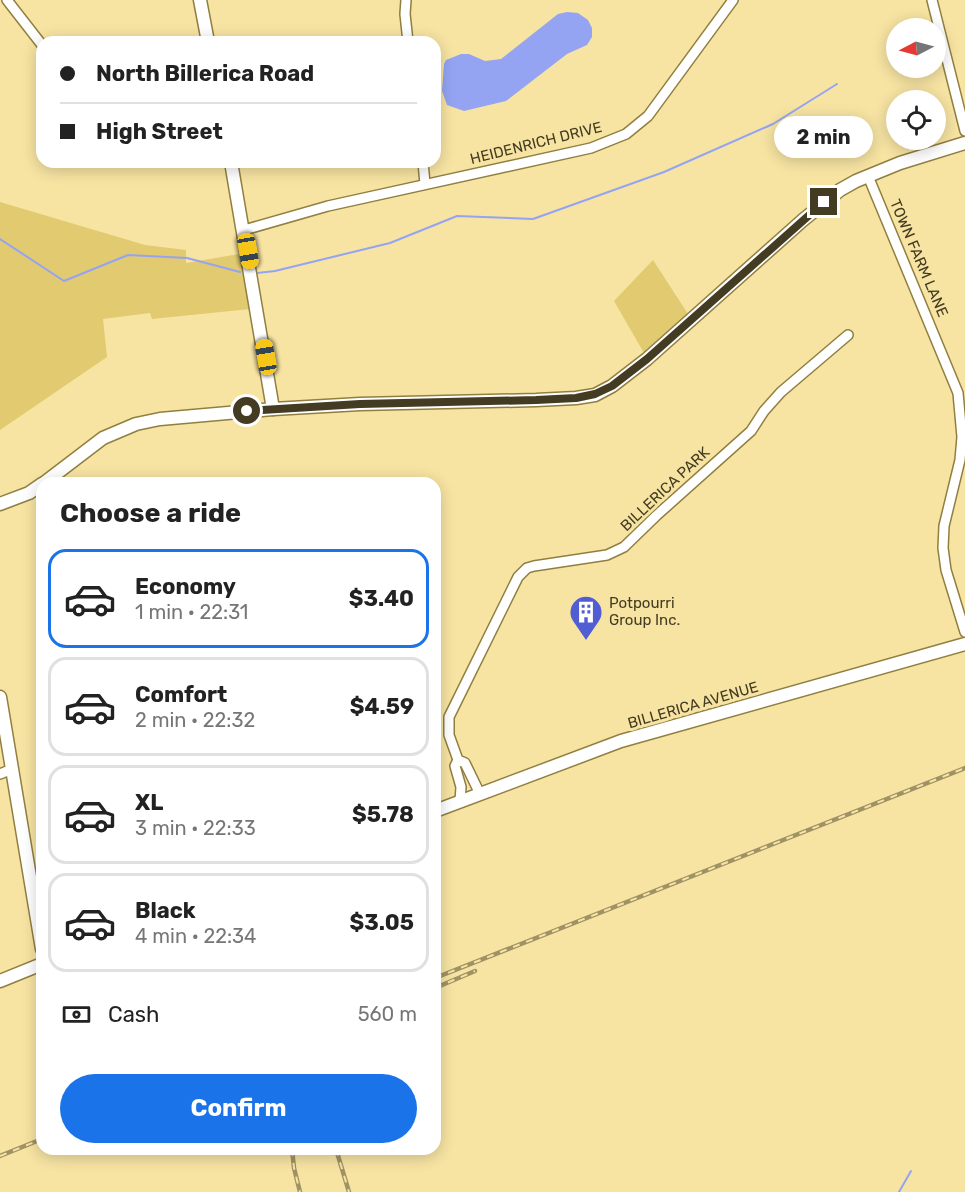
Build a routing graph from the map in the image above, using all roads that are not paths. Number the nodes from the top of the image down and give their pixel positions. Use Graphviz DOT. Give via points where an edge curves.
graph roads {
  1 [pos="7,0"];
  2 [pos="200,0"];
  3 [pos="406,0"];
  4 [pos="733,0"];
  5 [pos="932,0"];
  6 [pos="207,36"];
  7 [pos="407,36"];
  8 [pos="36,37"];
  9 [pos="965,131"];
  10 [pos="965,142"];
  11 [pos="232,168"];
  12 [pos="424,168"];
  13 [pos="868,176"];
  14 [pos="425,184"];
  15 [pos="244,230"];
  16 [pos="848,335"];
  17 [pos="273,409"];
  18 [pos="961,469"];
  19 [pos="52,477"];
  20 [pos="36,488"];
  21 [pos="0,504"];
  22 [pos="965,632"];
  23 [pos="965,644"];
  24 [pos="0,697"];
  25 [pos="458,760"];
  26 [pos="6,772"];
  27 [pos="480,794"];
  28 [pos="460,801"];
  29 [pos="441,808"];
  30 [pos="36,920"];
  31 [pos="36,966"];
  32 [pos="0,981"];
  1 -- 8 [label="street"];
  2 -- 6 [label="main road"];
  3 -- 7 [label="street"];
  4 -- 14 [label="street, HEIDENRICH DRIVE" via="648,116 626,134 591,148"];
  5 -- 9 [label="street"];
  10 -- 13 [label="main road"];
  11 -- 15 [label="main road"];
  12 -- 14 [label="street"];
  13 -- 17 [label="main road" via="824,202 639,367 595,394 536,400"];
  13 -- 18 [label="street, TOWN FARM LANE" via="958,393"];
  14 -- 15 [label="street, HEIDENRICH DRIVE"];
  15 -- 17 [label="main road"];
  16 -- 25 [label="street, BILLERICA PARK" via="781,392 751,431 624,548 607,555 534,566 518,577 451,709 449,735"];
  17 -- 19 [label="main road" via="136,424 103,438"];
  18 -- 22 [label="street, TOWN FARM LANE" via="944,526 943,548"];
  20 -- 21 [label="main road"];
  23 -- 27 [label="main road, BILLERICA AVENUE" via="621,741"];
  24 -- 26 [label="main road"];
  25 -- 27 [label="street, BILLERICA PARK" via="465,762"];
  25 -- 28 [label="street, BILLERICA PARK" via="454,766 461,787"];
  26 -- 30 [label="main road"];
  27 -- 28 [label="main road, BILLERICA AVENUE"];
  28 -- 29 [label="main road, BILLERICA AVENUE"];
  31 -- 32 [label="main road"];
}
